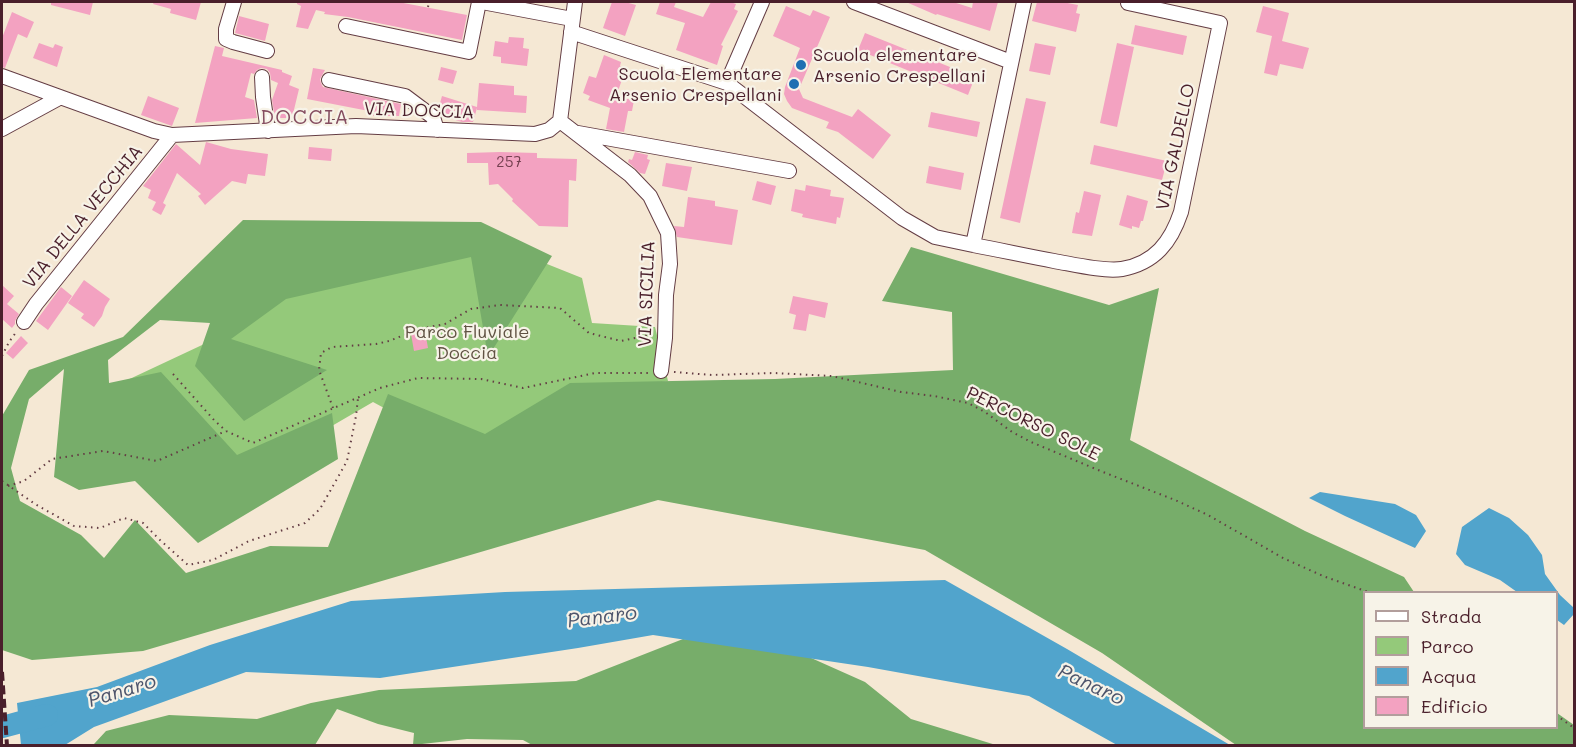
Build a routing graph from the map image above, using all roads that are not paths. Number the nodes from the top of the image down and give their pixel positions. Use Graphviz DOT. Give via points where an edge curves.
graph roads {
  1 [pos="234,2"];
  2 [pos="481,2"];
  3 [pos="575,2"];
  4 [pos="762,2"];
  5 [pos="854,2"];
  6 [pos="1024,2"];
  7 [pos="1129,2"];
  8 [pos="875,5"];
  9 [pos="346,26"];
  10 [pos="572,26"];
  11 [pos="267,51"];
  12 [pos="1011,62"];
  13 [pos="2,76"];
  14 [pos="262,77"];
  15 [pos="329,80"];
  16 [pos="728,83"];
  17 [pos="59,98"];
  18 [pos="560,121"];
  19 [pos="2,129"];
  20 [pos="437,130"];
  21 [pos="268,131"];
  22 [pos="574,132"];
  23 [pos="172,135"];
  24 [pos="789,171"];
  25 [pos="973,245"];
  26 [pos="24,322"];
  27 [pos="661,371"];
  1 -- 11 [label="street" via="226,39"];
  2 -- 9 [label="street" via="469,52"];
  2 -- 10 [label="street"];
  3 -- 10 [label="street"];
  4 -- 16 [label="street"];
  5 -- 8 [label="street"];
  6 -- 12 [label="street"];
  7 -- 25 [label="street, VIA GALDELLO" via="1220,24 1175,231 1162,249 1144,262 1121,270"];
  8 -- 12 [label="street"];
  10 -- 16 [label="street"];
  10 -- 18 [label="street"];
  12 -- 25 [label="street"];
  13 -- 17 [label="street, VIA DOCCIA"];
  14 -- 21 [label="street"];
  15 -- 20 [label="street" via="405,96 433,117"];
  16 -- 25 [label="street" via="902,218 935,237"];
  17 -- 19 [label="street"];
  17 -- 23 [label="street, VIA DOCCIA"];
  18 -- 20 [label="street, VIA DOCCIA" via="535,134"];
  18 -- 22 [label="street, VIA SICILIA"];
  20 -- 21 [label="street, VIA DOCCIA" via="356,126"];
  21 -- 23 [label="street, VIA DOCCIA"];
  22 -- 24 [label="street"];
  22 -- 27 [label="street, VIA SICILIA" via="630,175 650,196 668,233 670,264"];
  23 -- 26 [label="street, VIA DELLA VECCHIA"];
}
